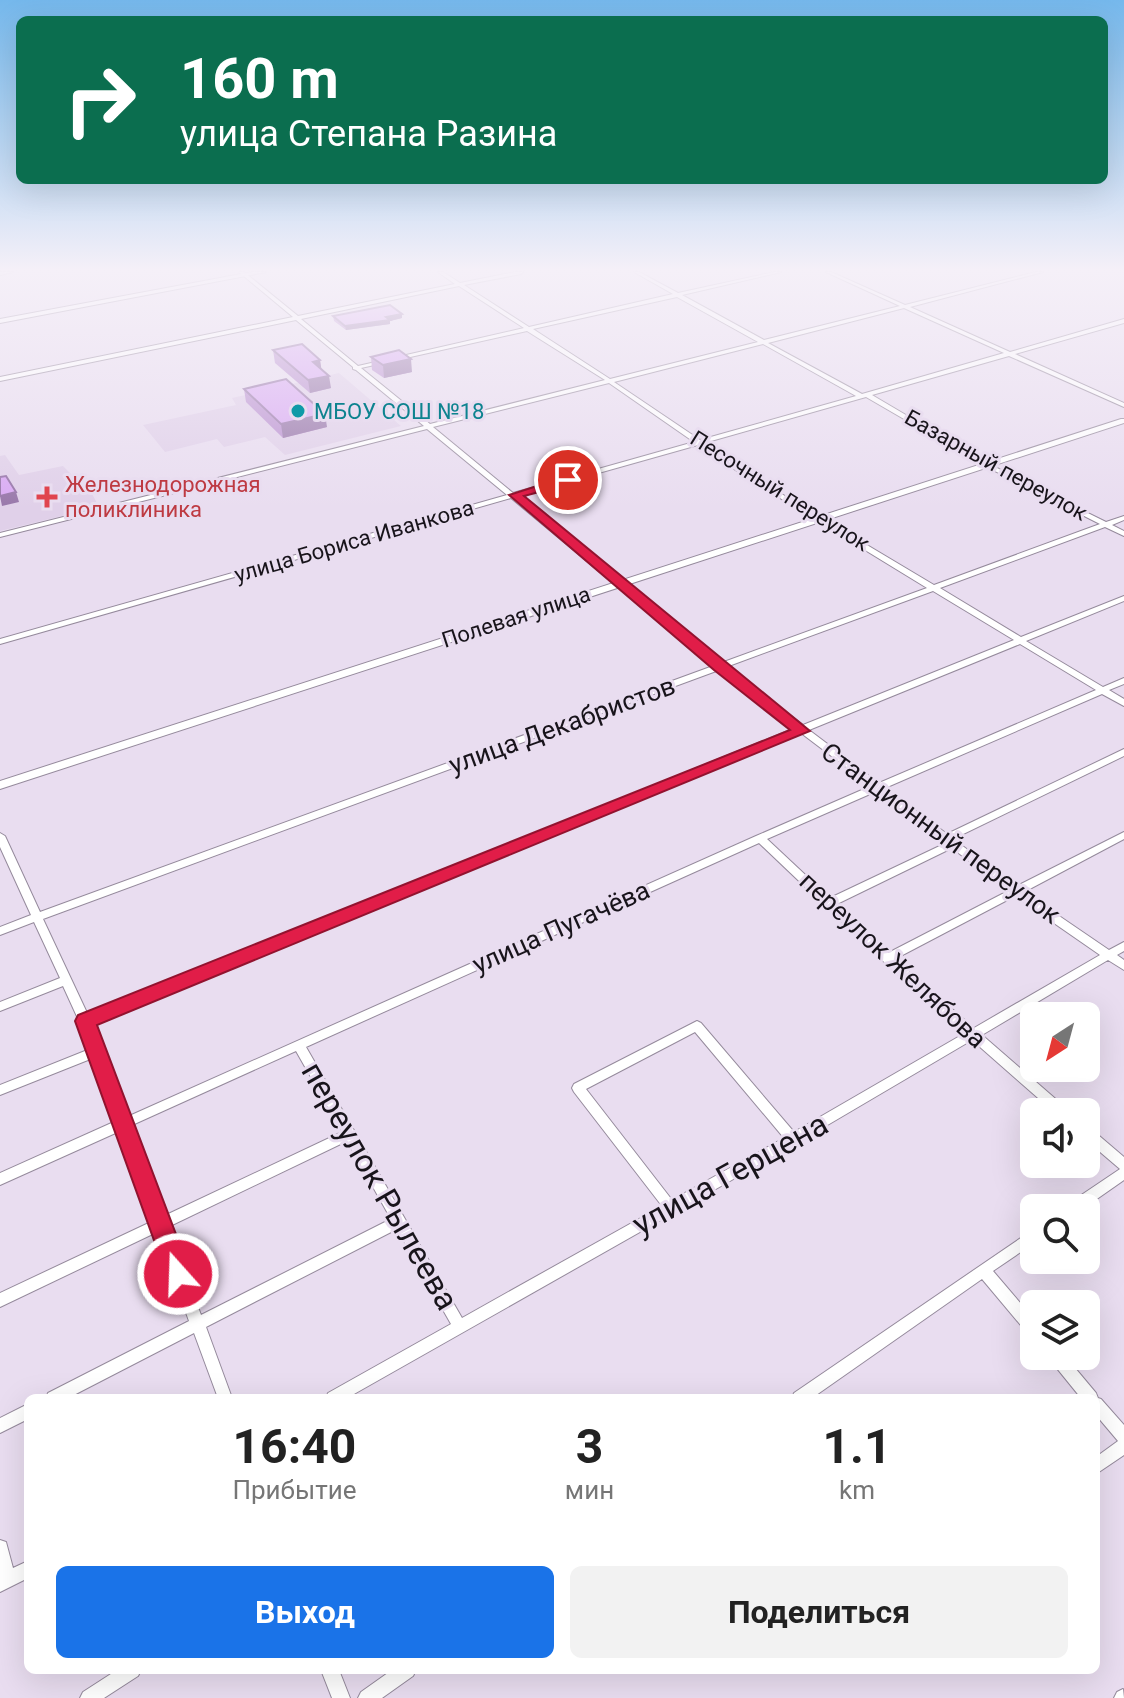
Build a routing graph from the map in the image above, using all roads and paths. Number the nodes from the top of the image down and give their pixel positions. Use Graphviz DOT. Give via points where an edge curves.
graph roads {
  1 [pos="138,351"];
  2 [pos="336,351"];
  3 [pos="428,351"];
  4 [pos="564,351"];
  5 [pos="724,351"];
  6 [pos="784,351"];
  7 [pos="1003,351"];
  8 [pos="1023,351"];
  9 [pos="1011,355"];
  10 [pos="355,368"];
  11 [pos="0,379"];
  12 [pos="608,380"];
  13 [pos="865,396"];
  14 [pos="1124,405"];
  15 [pos="1124,421"];
  16 [pos="428,426"];
  17 [pos="701,443"];
  18 [pos="987,465"];
  19 [pos="515,495"];
  20 [pos="1124,518"];
  21 [pos="821,519"];
  22 [pos="1106,525"];
  23 [pos="1124,534"];
  24 [pos="0,535"];
  25 [pos="621,583"];
  26 [pos="936,588"];
  27 [pos="1124,598"];
  28 [pos="1022,640"];
  29 [pos="0,642"];
  30 [pos="720,667"];
  31 [pos="1124,681"];
  32 [pos="1104,691"];
  33 [pos="1124,703"];
  34 [pos="802,731"];
  35 [pos="1124,752"];
  36 [pos="0,785"];
  37 [pos="878,788"];
  38 [pos="1124,835"];
  39 [pos="0,836"];
  40 [pos="760,838"];
  41 [pos="950,840"];
  42 [pos="1017,892"];
  43 [pos="830,903"];
  44 [pos="39,917"];
  45 [pos="0,931"];
  46 [pos="1124,946"];
  47 [pos="1109,954"];
  48 [pos="887,958"];
  49 [pos="1124,966"];
  50 [pos="66,980"];
  51 [pos="0,1007"];
  52 [pos="85,1021"];
  53 [pos="973,1035"];
  54 [pos="299,1045"];
  55 [pos="97,1051"];
  56 [pos="0,1090"];
  57 [pos="1046,1098"];
  58 [pos="123,1123"];
  59 [pos="350,1134"];
  60 [pos="793,1139"];
  61 [pos="1100,1144"];
  62 [pos="1124,1165"];
  63 [pos="1124,1173"];
  64 [pos="0,1179"];
  65 [pos="1093,1194"];
  66 [pos="670,1207"];
  67 [pos="400,1221"];
  68 [pos="160,1224"];
  69 [pos="1020,1245"];
  70 [pos="983,1270"];
  71 [pos="0,1300"];
  72 [pos="1020,1314"];
  73 [pos="197,1323"];
  74 [pos="460,1327"];
  75 [pos="1068,1370"];
  76 [pos="61,1394"];
  77 [pos="224,1394"];
  78 [pos="340,1394"];
  79 [pos="805,1394"];
  80 [pos="1088,1394"];
  81 [pos="1100,1409"];
  82 [pos="24,1413"];
  83 [pos="0,1426"];
  84 [pos="1124,1437"];
  85 [pos="1124,1446"];
  86 [pos="1100,1463"];
  87 [pos="0,1548"];
  88 [pos="24,1571"];
  89 [pos="4,1582"];
  90 [pos="126,1674"];
  91 [pos="332,1674"];
  92 [pos="401,1674"];
  93 [pos="89,1698"];
  94 [pos="341,1698"];
  95 [pos="367,1698"];
  1 -- 11 [label="street"];
  2 -- 10 [label="street, Станционный переулок"];
  3 -- 10 [label="street"];
  4 -- 12 [label="street, Песочный переулок"];
  5 -- 12 [label="street"];
  6 -- 13 [label="street, Базарный переулок"];
  7 -- 9 [label="street"];
  8 -- 9 [label="street, улица Бориса Иванкова"];
  9 -- 13 [label="street, улица Бориса Иванкова"];
  9 -- 14 [label="street"];
  10 -- 16 [label="street, Станционный переулок"];
  12 -- 16 [label="street"];
  12 -- 17 [label="street, Песочный переулок"];
  13 -- 17 [label="street, улица Бориса Иванкова"];
  13 -- 18 [label="street, Базарный переулок"];
  15 -- 18 [label="street, Полевая улица"];
  16 -- 19 [label="street, Станционный переулок"];
  16 -- 24 [label="street"];
  17 -- 19 [label="street, улица Бориса Иванкова"];
  17 -- 21 [label="street, Песочный переулок"];
  18 -- 21 [label="street, Полевая улица"];
  18 -- 22 [label="street, Базарный переулок"];
  19 -- 25 [label="street, Станционный переулок"];
  19 -- 29 [label="street, улица Бориса Иванкова"];
  20 -- 22 [label="street, улица Декабристов"];
  21 -- 25 [label="street, Полевая улица"];
  21 -- 26 [label="street, Песочный переулок"];
  22 -- 23 [label="street, Базарный переулок"];
  22 -- 26 [label="street, улица Декабристов"];
  25 -- 30 [label="street, Станционный переулок"];
  25 -- 36 [label="street, Полевая улица"];
  26 -- 28 [label="street, Песочный переулок"];
  26 -- 30 [label="street, улица Декабристов"];
  27 -- 28 [label="street"];
  28 -- 32 [label="street, Песочный переулок"];
  28 -- 34 [label="street"];
  30 -- 34 [label="street, Станционный переулок"];
  30 -- 44 [label="street, улица Декабристов"];
  31 -- 32 [label="street, улица Пугачёва"];
  32 -- 33 [label="street, Песочный переулок"];
  32 -- 37 [label="street, улица Пугачёва"];
  34 -- 37 [label="street, Станционный переулок"];
  34 -- 52 [label="street"];
  35 -- 41 [label="street"];
  37 -- 40 [label="street, улица Пугачёва"];
  37 -- 41 [label="street, Станционный переулок"];
  38 -- 42 [label="street"];
  39 -- 44 [label="street"];
  40 -- 43 [label="street, переулок Желябова"];
  40 -- 54 [label="street, улица Пугачёва"];
  41 -- 42 [label="street, Станционный переулок"];
  41 -- 43 [label="street"];
  42 -- 47 [label="street, Станционный переулок"];
  42 -- 48 [label="street"];
  43 -- 48 [label="street, переулок Желябова"];
  44 -- 45 [label="street, улица Декабристов"];
  44 -- 50 [label="street"];
  46 -- 47 [label="street, улица Герцена"];
  47 -- 49 [label="street, Станционный переулок"];
  47 -- 53 [label="street, улица Герцена"];
  48 -- 53 [label="street, переулок Желябова"];
  50 -- 51 [label="street"];
  50 -- 52 [label="street"];
  52 -- 55 [label="street"];
  53 -- 57 [label="street, переулок Желябова"];
  53 -- 60 [label="street, улица Герцена"];
  54 -- 58 [label="street, улица Пугачёва"];
  54 -- 59 [label="street, переулок Рылеева"];
  55 -- 56 [label="street"];
  55 -- 58 [label="street"];
  58 -- 64 [label="street, улица Пугачёва"];
  58 -- 68 [label="street"];
  59 -- 67 [label="street, переулок Рылеева"];
  59 -- 68 [label="street"];
  60 -- 66 [label="street, улица Герцена"];
  60 -- 66 [label="street" via="697,1026 578,1088"];
  61 -- 62 [label="street"];
  63 -- 65 [label="street"];
  66 -- 74 [label="street, улица Герцена"];
  67 -- 73 [label="street"];
  67 -- 74 [label="street, переулок Рылеева"];
  68 -- 71 [label="street"];
  68 -- 73 [label="street"];
  69 -- 70 [label="street"];
  70 -- 72 [label="street"];
  70 -- 79 [label="street"];
  73 -- 76 [label="street"];
  73 -- 77 [label="street"];
  74 -- 78 [label="street, улица Герцена"];
  75 -- 80 [label="street"];
  81 -- 84 [label="street"];
  82 -- 83 [label="street"];
  85 -- 86 [label="street"];
  87 -- 89 [label="street"];
  88 -- 89 [label="street"];
  90 -- 93 [label="street"];
  91 -- 94 [label="street"];
  92 -- 95 [label="street"];
}
